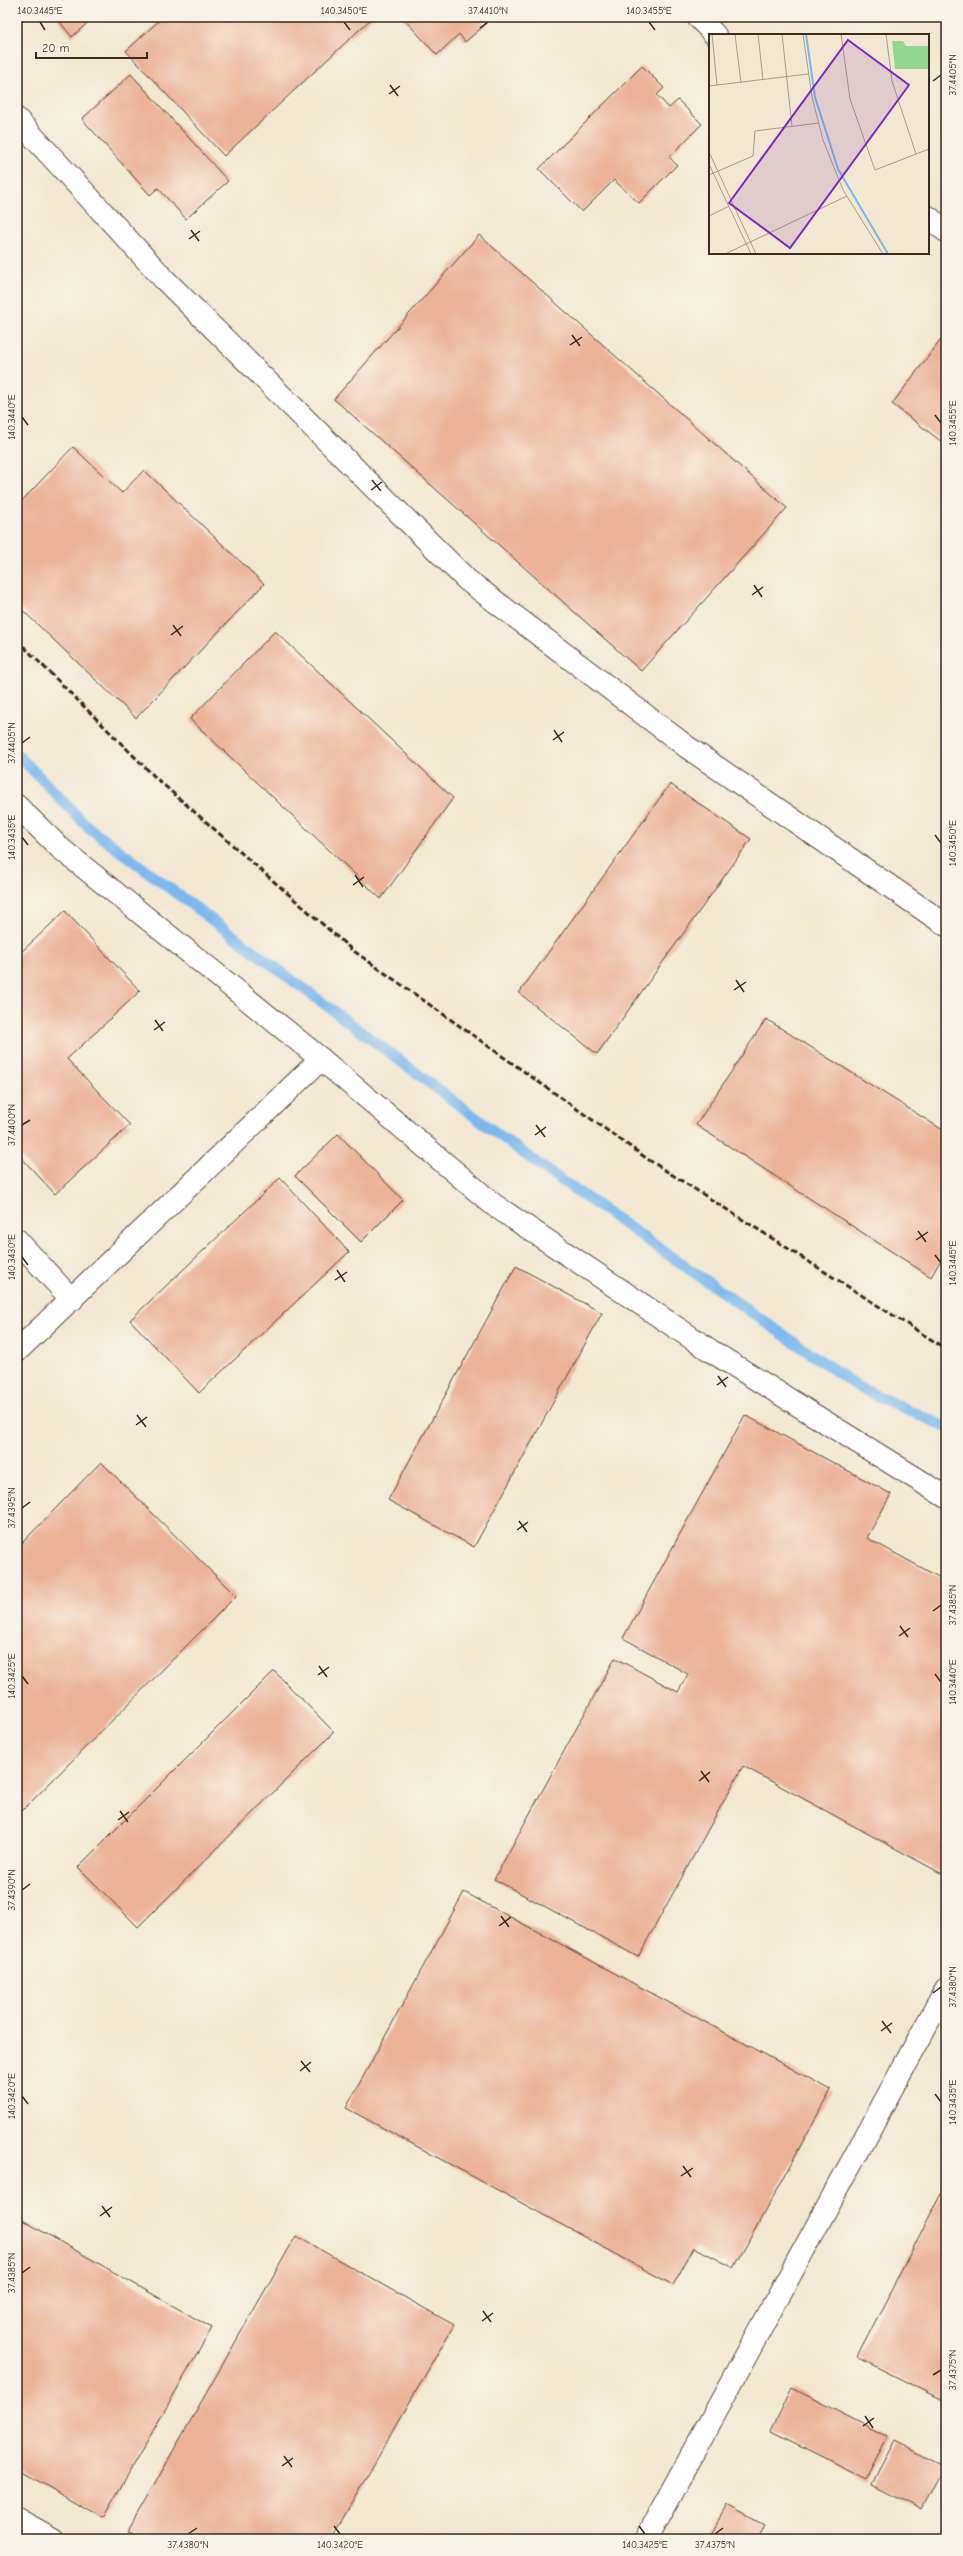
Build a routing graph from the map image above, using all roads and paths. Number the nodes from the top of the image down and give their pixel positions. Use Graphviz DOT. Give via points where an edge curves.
graph roads {
  1 [pos="698,17"];
  2 [pos="714,34"];
  3 [pos="17,120"];
  4 [pos="929,218"];
  5 [pos="946,231"];
  6 [pos="17,806"];
  7 [pos="946,925"];
  8 [pos="321,1059"];
  9 [pos="17,1240"];
  10 [pos="72,1300"];
  11 [pos="17,1351"];
  12 [pos="946,1497"];
  13 [pos="946,1989"];
  14 [pos="17,2519"];
  15 [pos="49,2538"];
  16 [pos="646,2539"];
  1 -- 2 [label="street"];
  3 -- 7 [label="street" via="164,279 467,580 688,747"];
  4 -- 5 [label="street"];
  6 -- 8 [label="street" via="60,848"];
  8 -- 10 [label="street"];
  8 -- 12 [label="street" via="494,1205 711,1351"];
  9 -- 10 [label="street"];
  10 -- 11 [label="street"];
  13 -- 16 [label="street"];
  14 -- 15 [label="street"];
}
